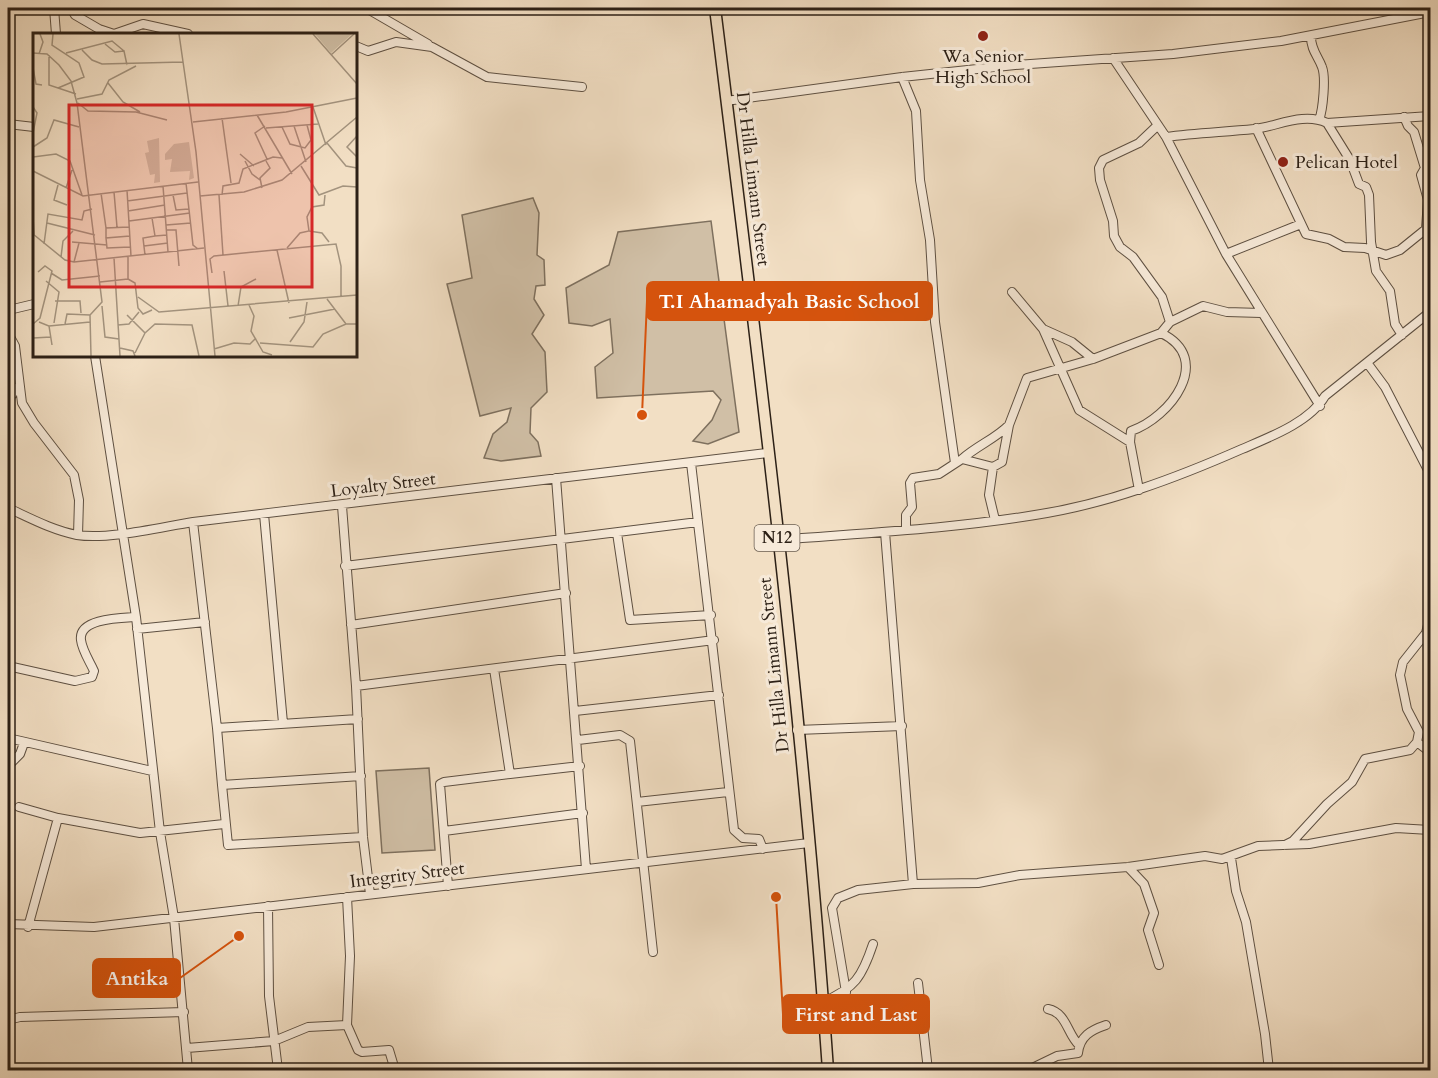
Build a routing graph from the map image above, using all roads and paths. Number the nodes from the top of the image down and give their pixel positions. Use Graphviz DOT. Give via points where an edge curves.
graph roads {
  1 [pos="71,8"];
  2 [pos="366,8"];
  3 [pos="715,8"];
  4 [pos="54,10"];
  5 [pos="1431,12"];
  6 [pos="57,33"];
  7 [pos="111,33"];
  8 [pos="117,33"];
  9 [pos="183,33"];
  10 [pos="1311,37"];
  11 [pos="357,46"];
  12 [pos="432,47"];
  13 [pos="1113,58"];
  14 [pos="902,77"];
  15 [pos="582,87"];
  16 [pos="726,101"];
  17 [pos="1431,116"];
  18 [pos="1404,117"];
  19 [pos="1323,121"];
  20 [pos="8,124"];
  21 [pos="1158,125"];
  22 [pos="33,128"];
  23 [pos="1256,128"];
  24 [pos="1166,137"];
  25 [pos="1301,224"];
  26 [pos="1372,249"];
  27 [pos="1226,254"];
  28 [pos="1012,291"];
  29 [pos="33,304"];
  30 [pos="1431,312"];
  31 [pos="1261,313"];
  32 [pos="8,314"];
  33 [pos="1170,322"];
  34 [pos="1043,329"];
  35 [pos="8,333"];
  36 [pos="1161,333"];
  37 [pos="1402,335"];
  38 [pos="95,357"];
  39 [pos="1093,359"];
  40 [pos="1368,364"];
  41 [pos="1060,368"];
  42 [pos="18,387"];
  43 [pos="8,400"];
  44 [pos="1320,406"];
  45 [pos="1009,425"];
  46 [pos="1130,442"];
  47 [pos="767,453"];
  48 [pos="959,461"];
  49 [pos="691,463"];
  50 [pos="993,467"];
  51 [pos="1431,474"];
  52 [pos="556,478"];
  53 [pos="1138,490"];
  54 [pos="342,506"];
  55 [pos="8,508"];
  56 [pos="264,514"];
  57 [pos="995,520"];
  58 [pos="193,522"];
  59 [pos="698,522"];
  60 [pos="906,529"];
  61 [pos="121,532"];
  62 [pos="885,532"];
  63 [pos="617,533"];
  64 [pos="78,535"];
  65 [pos="562,540"];
  66 [pos="777,540"];
  67 [pos="345,566"];
  68 [pos="566,593"];
  69 [pos="711,615"];
  70 [pos="136,617"];
  71 [pos="1431,617"];
  72 [pos="206,622"];
  73 [pos="351,624"];
  74 [pos="137,629"];
  75 [pos="714,640"];
  76 [pos="572,658"];
  77 [pos="8,666"];
  78 [pos="494,669"];
  79 [pos="356,686"];
  80 [pos="719,695"];
  81 [pos="575,711"];
  82 [pos="358,719"];
  83 [pos="283,723"];
  84 [pos="902,726"];
  85 [pos="218,728"];
  86 [pos="797,729"];
  87 [pos="8,738"];
  88 [pos="578,740"];
  89 [pos="1417,742"];
  90 [pos="24,743"];
  91 [pos="1431,752"];
  92 [pos="8,766"];
  93 [pos="580,766"];
  94 [pos="152,771"];
  95 [pos="510,774"];
  96 [pos="361,776"];
  97 [pos="222,785"];
  98 [pos="728,792"];
  99 [pos="637,802"];
  100 [pos="19,807"];
  101 [pos="583,813"];
  102 [pos="58,818"];
  103 [pos="224,824"];
  104 [pos="1431,830"];
  105 [pos="444,831"];
  106 [pos="160,832"];
  107 [pos="363,837"];
  108 [pos="809,843"];
  109 [pos="1281,846"];
  110 [pos="763,849"];
  111 [pos="1231,858"];
  112 [pos="644,862"];
  113 [pos="1128,867"];
  114 [pos="586,869"];
  115 [pos="913,884"];
  116 [pos="448,886"];
  117 [pos="370,894"];
  118 [pos="347,897"];
  119 [pos="268,906"];
  120 [pos="174,918"];
  121 [pos="8,924"];
  122 [pos="28,927"];
  123 [pos="873,944"];
  124 [pos="653,952"];
  125 [pos="1159,965"];
  126 [pos="918,983"];
  127 [pos="846,992"];
  128 [pos="823,1002"];
  129 [pos="1048,1009"];
  130 [pos="184,1012"];
  131 [pos="8,1020"];
  132 [pos="347,1025"];
  133 [pos="1106,1026"];
  134 [pos="274,1041"];
  135 [pos="1079,1045"];
  136 [pos="187,1048"];
  137 [pos="188,1071"];
  138 [pos="278,1071"];
  139 [pos="395,1071"];
  140 [pos="828,1071"];
  141 [pos="928,1071"];
  142 [pos="1028,1071"];
  143 [pos="1269,1071"];
  1 -- 7 [label="street" via="75,15"];
  2 -- 12 [label="street"];
  3 -- 16 [label="highway, Dr Hilla Limann Street / N12"];
  4 -- 6 [label="street"];
  5 -- 10 [label="street"];
  8 -- 9 [label="street" via="142,24"];
  10 -- 13 [label="street"];
  10 -- 19 [label="street" via="1311,46 1322,67"];
  11 -- 12 [label="street" via="368,51 396,42"];
  12 -- 15 [label="street" via="488,77"];
  13 -- 14 [label="street"];
  13 -- 21 [label="street"];
  14 -- 16 [label="street"];
  14 -- 48 [label="street" via="916,111 935,322"];
  16 -- 47 [label="highway, Dr Hilla Limann Street / N12"];
  17 -- 18 [label="street"];
  18 -- 19 [label="street"];
  18 -- 26 [label="street" via="1414,132 1425,168 1421,175 1428,200 1426,229 1392,255 1379,255"];
  19 -- 23 [label="street" via="1293,120"];
  19 -- 26 [label="street" via="1369,195"];
  20 -- 22 [label="street"];
  21 -- 24 [label="street"];
  21 -- 33 [label="street" via="1138,142 1103,160 1099,168 1114,236 1162,297"];
  23 -- 24 [label="street"];
  23 -- 25 [label="street"];
  24 -- 27 [label="street"];
  25 -- 26 [label="street" via="1306,234 1314,237 1344,247"];
  25 -- 27 [label="street"];
  26 -- 37 [label="street" via="1379,279 1387,285 1395,324"];
  27 -- 31 [label="street"];
  28 -- 34 [label="street"];
  29 -- 32 [label="street"];
  30 -- 37 [label="street"];
  31 -- 33 [label="street" via="1227,312 1203,306"];
  31 -- 44 [label="street"];
  33 -- 36 [label="street"];
  34 -- 39 [label="street" via="1072,342"];
  34 -- 41 [label="street"];
  35 -- 42 [label="street" via="15,346"];
  36 -- 39 [label="street"];
  36 -- 46 [label="street" via="1177,342 1183,351 1185,377 1168,406 1140,428 1131,430"];
  37 -- 40 [label="street"];
  38 -- 61 [label="street"];
  39 -- 41 [label="street"];
  40 -- 44 [label="street" via="1326,396"];
  40 -- 51 [label="street" via="1385,387"];
  41 -- 45 [label="street" via="1027,378"];
  41 -- 46 [label="street" via="1079,410"];
  42 -- 43 [label="street"];
  42 -- 64 [label="street" via="34,423 74,475 79,500"];
  44 -- 53 [label="street" via="1257,442"];
  45 -- 48 [label="street"];
  45 -- 50 [label="street" via="1002,462"];
  46 -- 53 [label="street"];
  47 -- 49 [label="street, Loyalty Street"];
  47 -- 66 [label="highway, Dr Hilla Limann Street / N12"];
  48 -- 50 [label="street"];
  48 -- 60 [label="street" via="939,474 913,478"];
  49 -- 52 [label="street, Loyalty Street"];
  49 -- 59 [label="street"];
  50 -- 57 [label="street" via="989,495"];
  52 -- 54 [label="street, Loyalty Street"];
  52 -- 65 [label="street"];
  53 -- 57 [label="street" via="1036,515"];
  54 -- 56 [label="street, Loyalty Street"];
  54 -- 67 [label="street"];
  55 -- 64 [label="street, Loyalty Street" via="49,528"];
  56 -- 58 [label="street, Loyalty Street"];
  56 -- 83 [label="street"];
  57 -- 60 [label="street"];
  58 -- 61 [label="street, Loyalty Street"];
  58 -- 72 [label="street"];
  59 -- 63 [label="street"];
  59 -- 69 [label="street"];
  60 -- 62 [label="street"];
  61 -- 64 [label="street, Loyalty Street"];
  61 -- 70 [label="street"];
  62 -- 66 [label="street"];
  62 -- 84 [label="street"];
  63 -- 65 [label="street"];
  63 -- 69 [label="street" via="630,620"];
  65 -- 67 [label="street"];
  65 -- 68 [label="street"];
  66 -- 86 [label="highway, Dr Hilla Limann Street / N12"];
  67 -- 73 [label="street"];
  68 -- 73 [label="street"];
  68 -- 76 [label="street"];
  69 -- 75 [label="street"];
  70 -- 74 [label="street"];
  70 -- 77 [label="street" via="95,621 82,634 94,671 92,677 75,681"];
  71 -- 89 [label="street" via="1426,633 1403,662 1400,675 1407,709 1419,732"];
  72 -- 74 [label="street"];
  72 -- 85 [label="street"];
  73 -- 79 [label="street"];
  74 -- 94 [label="street"];
  75 -- 76 [label="street"];
  75 -- 80 [label="street"];
  76 -- 78 [label="street"];
  76 -- 81 [label="street"];
  78 -- 79 [label="street"];
  78 -- 95 [label="street"];
  79 -- 82 [label="street"];
  80 -- 81 [label="street"];
  80 -- 98 [label="street"];
  81 -- 88 [label="street"];
  82 -- 83 [label="street"];
  82 -- 96 [label="street"];
  83 -- 85 [label="street"];
  84 -- 86 [label="street"];
  84 -- 115 [label="street"];
  85 -- 97 [label="street"];
  86 -- 108 [label="highway, Dr Hilla Limann Street / N12"];
  87 -- 90 [label="street"];
  88 -- 93 [label="street"];
  88 -- 99 [label="street" via="620,735 630,741"];
  89 -- 91 [label="street"];
  89 -- 109 [label="street" via="1410,750 1365,759 1352,782 1293,841"];
  90 -- 92 [label="street"];
  90 -- 94 [label="street"];
  93 -- 95 [label="street"];
  93 -- 101 [label="street"];
  94 -- 106 [label="street"];
  95 -- 105 [label="street" via="440,784"];
  96 -- 97 [label="street"];
  96 -- 107 [label="street"];
  97 -- 103 [label="street"];
  98 -- 99 [label="street"];
  98 -- 110 [label="street" via="737,835 759,839"];
  99 -- 112 [label="street"];
  100 -- 102 [label="street"];
  101 -- 105 [label="street"];
  101 -- 114 [label="street"];
  102 -- 106 [label="street"];
  102 -- 122 [label="street"];
  103 -- 106 [label="street"];
  103 -- 107 [label="street" via="228,845"];
  104 -- 109 [label="street" via="1396,828"];
  105 -- 116 [label="street"];
  106 -- 120 [label="street"];
  107 -- 117 [label="street"];
  108 -- 110 [label="street, Integrity Street"];
  108 -- 128 [label="highway, Dr Hilla Limann Street / N12"];
  109 -- 111 [label="street" via="1258,846"];
  110 -- 112 [label="street, Integrity Street"];
  111 -- 113 [label="street" via="1205,856"];
  111 -- 143 [label="street" via="1246,922"];
  112 -- 114 [label="street, Integrity Street"];
  112 -- 124 [label="street"];
  113 -- 115 [label="street" via="1051,872 978,883"];
  113 -- 125 [label="street" via="1144,884 1154,913 1148,930"];
  114 -- 116 [label="street, Integrity Street"];
  115 -- 127 [label="street" via="858,890 834,902"];
  116 -- 117 [label="street, Integrity Street"];
  117 -- 118 [label="street, Integrity Street"];
  118 -- 119 [label="street, Integrity Street"];
  118 -- 132 [label="street"];
  119 -- 120 [label="street, Integrity Street"];
  119 -- 134 [label="street"];
  120 -- 122 [label="street, Integrity Street" via="94,927"];
  120 -- 130 [label="street"];
  121 -- 122 [label="street, Integrity Street"];
  123 -- 127 [label="street" via="861,975"];
  126 -- 141 [label="street"];
  127 -- 128 [label="street"];
  128 -- 140 [label="highway, Dr Hilla Limann Street / N12"];
  129 -- 135 [label="street" via="1062,1017 1071,1038"];
  130 -- 131 [label="street"];
  130 -- 136 [label="street"];
  132 -- 134 [label="street" via="308,1027"];
  132 -- 139 [label="street" via="358,1050 389,1050"];
  133 -- 135 [label="street" via="1088,1033"];
  134 -- 136 [label="street"];
  134 -- 138 [label="street"];
  135 -- 142 [label="street" via="1078,1053 1057,1056"];
  136 -- 137 [label="street"];
}
